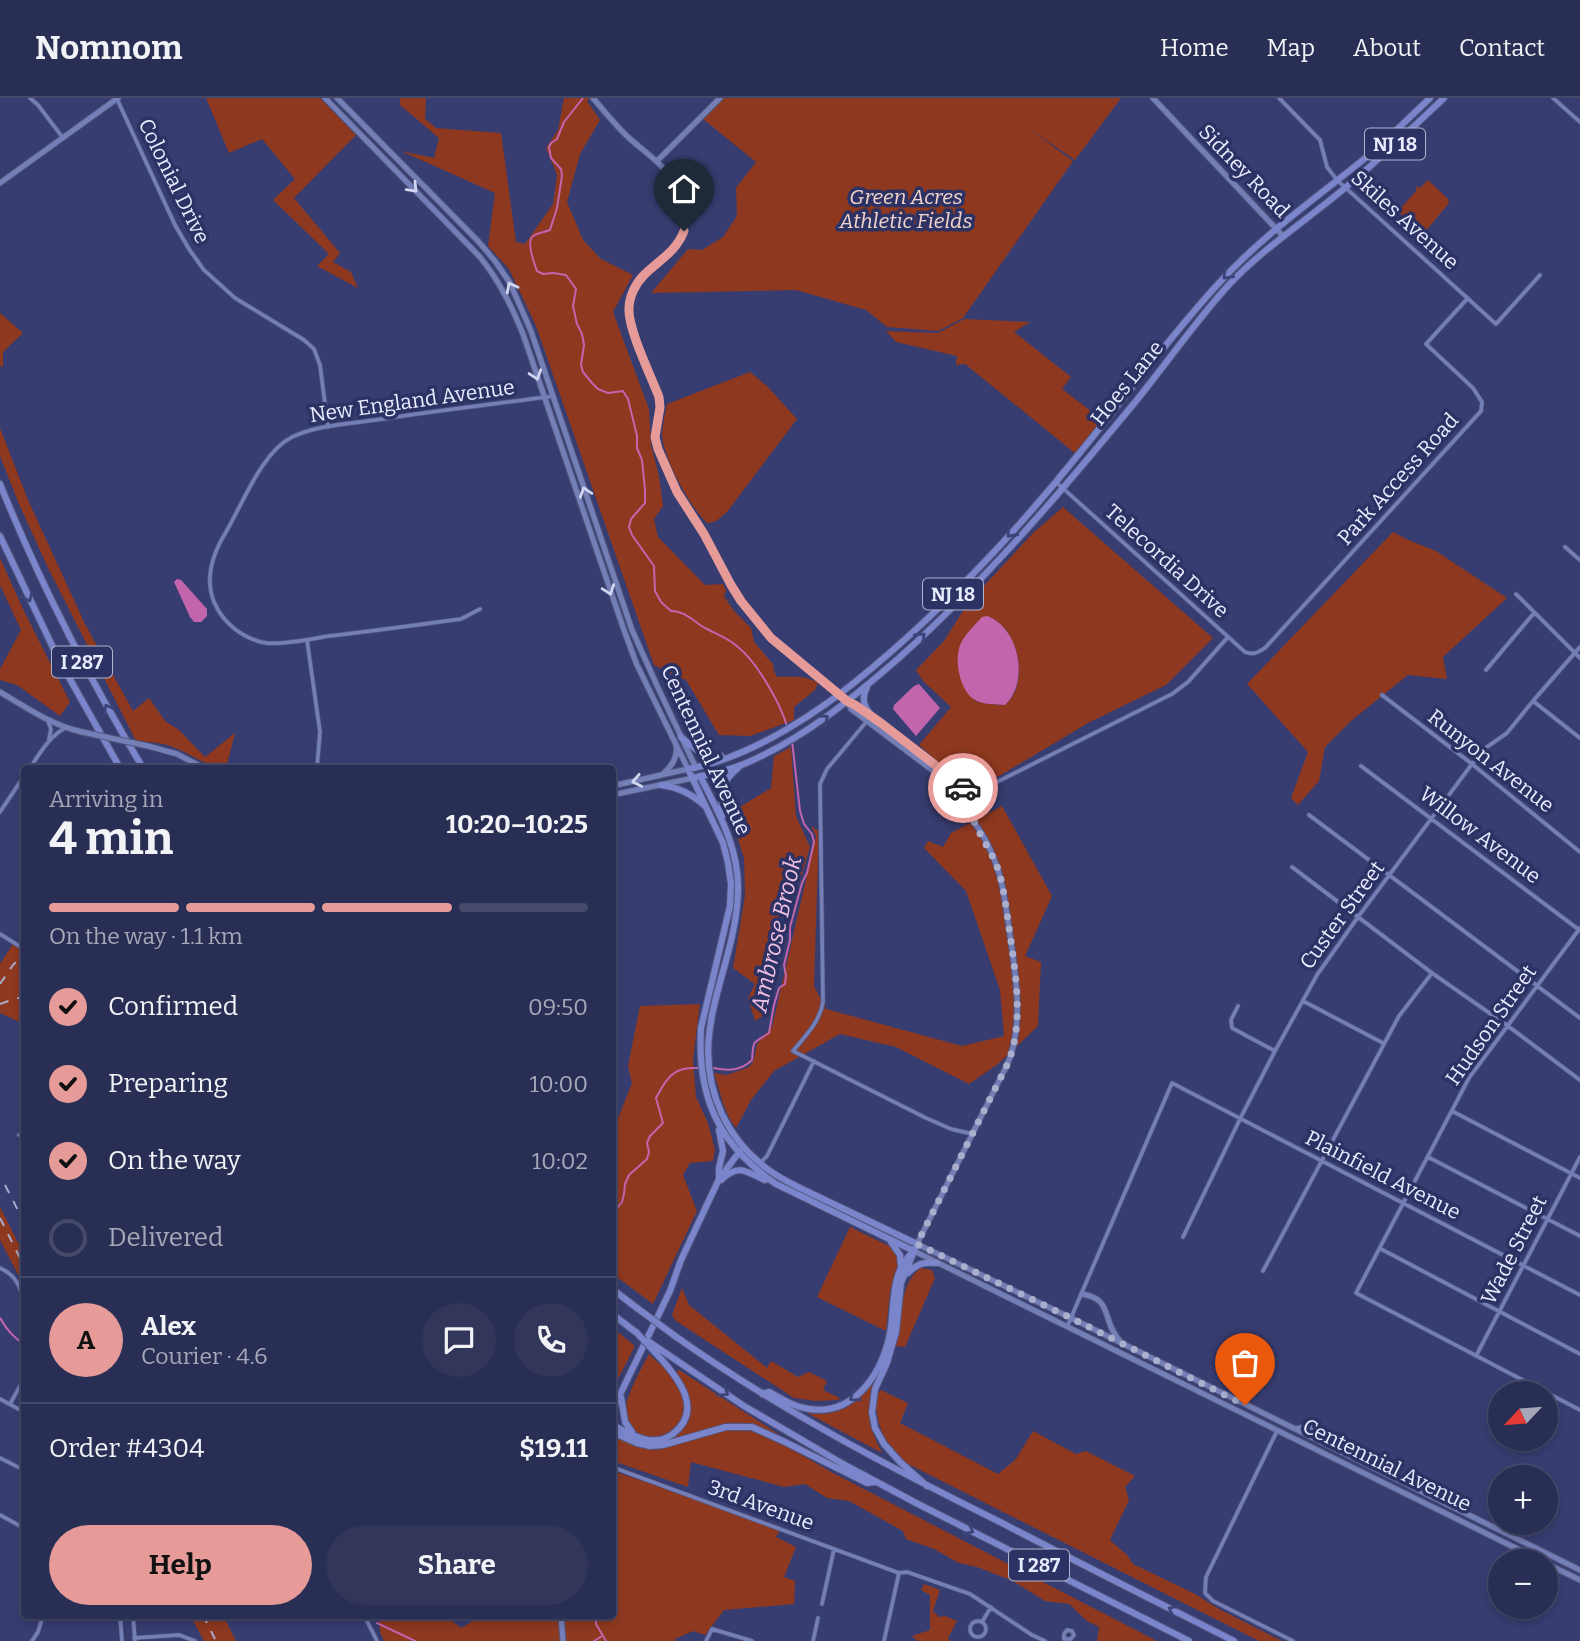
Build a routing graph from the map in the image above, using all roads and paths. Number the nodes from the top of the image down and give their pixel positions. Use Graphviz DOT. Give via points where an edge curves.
graph roads {
  1 [pos="30,98"];
  2 [pos="117,98"];
  3 [pos="325,98"];
  4 [pos="337,98"];
  5 [pos="593,98"];
  6 [pos="720,98"];
  7 [pos="1153,98"];
  8 [pos="1279,98"];
  9 [pos="1430,98"];
  10 [pos="1444,98"];
  11 [pos="1553,98"];
  12 [pos="1580,122"];
  13 [pos="63,138"];
  14 [pos="657,161"];
  15 [pos="1337,180"];
  16 [pos="0,183"];
  17 [pos="1345,188"];
  18 [pos="1277,229"];
  19 [pos="1283,236"];
  20 [pos="1540,275"];
  21 [pos="1468,298"];
  22 [pos="554,396"];
  23 [pos="544,398"];
  24 [pos="328,427"];
  25 [pos="1056,482"];
  26 [pos="0,484"];
  27 [pos="1063,488"];
  28 [pos="0,536"];
  29 [pos="1565,547"];
  30 [pos="1580,560"];
  31 [pos="1516,594"];
  32 [pos="480,609"];
  33 [pos="1534,613"];
  34 [pos="1228,637"];
  35 [pos="307,640"];
  36 [pos="1580,647"];
  37 [pos="1575,653"];
  38 [pos="1580,658"];
  39 [pos="1486,670"];
  40 [pos="870,683"];
  41 [pos="0,692"];
  42 [pos="839,695"];
  43 [pos="1381,695"];
  44 [pos="847,701"];
  45 [pos="1533,701"];
  46 [pos="871,720"];
  47 [pos="48,721"];
  48 [pos="65,728"];
  49 [pos="1580,738"];
  50 [pos="678,739"];
  51 [pos="49,741"];
  52 [pos="730,756"];
  53 [pos="1472,764"];
  54 [pos="32,765"];
  55 [pos="118,765"];
  56 [pos="141,765"];
  57 [pos="198,765"];
  58 [pos="317,765"];
  59 [pos="742,765"];
  60 [pos="1361,766"];
  61 [pos="692,768"];
  62 [pos="662,775"];
  63 [pos="697,777"];
  64 [pos="21,780"];
  65 [pos="616,785"];
  66 [pos="661,785"];
  67 [pos="963,788"];
  68 [pos="985,788"];
  69 [pos="616,794"];
  70 [pos="950,795"];
  71 [pos="971,804"];
  72 [pos="708,809"];
  73 [pos="962,811"];
  74 [pos="0,812"];
  75 [pos="1309,815"];
  76 [pos="1432,819"];
  77 [pos="724,824"];
  78 [pos="975,824"];
  79 [pos="1580,852"];
  80 [pos="1292,867"];
  81 [pos="1390,876"];
  82 [pos="1358,917"];
  83 [pos="1580,929"];
  84 [pos="0,934"];
  85 [pos="21,947"];
  86 [pos="1432,973"];
  87 [pos="1537,986"];
  88 [pos="1303,1001"];
  89 [pos="1238,1006"];
  90 [pos="1580,1018"];
  91 [pos="1508,1026"];
  92 [pos="1383,1044"];
  93 [pos="1275,1051"];
  94 [pos="814,1061"];
  95 [pos="705,1063"];
  96 [pos="706,1074"];
  97 [pos="1580,1080"];
  98 [pos="1452,1111"];
  99 [pos="1241,1118"];
  100 [pos="717,1121"];
  101 [pos="973,1134"];
  102 [pos="741,1150"];
  103 [pos="1428,1157"];
  104 [pos="1580,1157"];
  105 [pos="1321,1161"];
  106 [pos="760,1163"];
  107 [pos="1571,1174"];
  108 [pos="1580,1178"];
  109 [pos="718,1181"];
  110 [pos="776,1184"];
  111 [pos="1404,1203"];
  112 [pos="1548,1219"];
  113 [pos="1580,1236"];
  114 [pos="1183,1237"];
  115 [pos="891,1241"];
  116 [pos="915,1248"];
  117 [pos="1381,1249"];
  118 [pos="937,1263"];
  119 [pos="1524,1265"];
  120 [pos="0,1268"];
  121 [pos="901,1268"];
  122 [pos="1263,1271"];
  123 [pos="904,1277"];
  124 [pos="616,1292"];
  125 [pos="21,1293"];
  126 [pos="1082,1294"];
  127 [pos="1580,1295"];
  128 [pos="1500,1311"];
  129 [pos="616,1317"];
  130 [pos="1071,1318"];
  131 [pos="1067,1327"];
  132 [pos="1125,1345"];
  133 [pos="1580,1354"];
  134 [pos="1476,1356"];
  135 [pos="665,1358"];
  136 [pos="21,1384"];
  137 [pos="762,1394"];
  138 [pos="621,1395"];
  139 [pos="0,1399"];
  140 [pos="10,1404"];
  141 [pos="616,1404"];
  142 [pos="21,1410"];
  143 [pos="1580,1410"];
  144 [pos="616,1427"];
  145 [pos="1293,1429"];
  146 [pos="1276,1431"];
  147 [pos="616,1434"];
  148 [pos="636,1436"];
  149 [pos="1317,1440"];
  150 [pos="0,1458"];
  151 [pos="616,1468"];
  152 [pos="21,1469"];
  153 [pos="876,1482"];
  154 [pos="927,1486"];
  155 [pos="0,1515"];
  156 [pos="21,1526"];
  157 [pos="834,1549"];
  158 [pos="1517,1549"];
  159 [pos="1558,1569"];
  160 [pos="1580,1570"];
  161 [pos="899,1573"];
  162 [pos="1580,1580"];
  163 [pos="822,1604"];
  164 [pos="991,1607"];
  165 [pos="818,1618"];
  166 [pos="42,1619"];
  167 [pos="120,1619"];
  168 [pos="133,1619"];
  169 [pos="366,1619"];
  170 [pos="561,1619"];
  171 [pos="982,1622"];
  172 [pos="134,1639"];
  173 [pos="32,1641"];
  174 [pos="122,1641"];
  175 [pos="195,1641"];
  176 [pos="377,1641"];
  177 [pos="563,1641"];
  178 [pos="706,1641"];
  179 [pos="752,1641"];
  180 [pos="813,1641"];
  181 [pos="884,1641"];
  182 [pos="1045,1641"];
  183 [pos="1189,1641"];
  184 [pos="1234,1641"];
  185 [pos="1293,1641"];
  1 -- 13 [label="street"];
  2 -- 13 [label="main road"];
  2 -- 24 [label="street, Colonial Drive" via="175,225 200,264 235,299 314,349"];
  3 -- 23 [label="main road, Centennial Avenue, one-way" via="496,277 518,321"];
  22 -- 4 [label="main road, Centennial Avenue, one-way" via="521,307 495,261"];
  5 -- 14 [label="main road"];
  6 -- 14 [label="main road"];
  7 -- 18 [label="main road, Sidney Road"];
  8 -- 15 [label="street, Skiles Avenue" via="1320,140 1326,167"];
  9 -- 15 [label="highway, Hoes Lane / NJ 18"];
  10 -- 17 [label="highway, Hoes Lane / NJ 18"];
  11 -- 12 [label="street"];
  13 -- 16 [label="main road"];
  14 -- 42 [label="main road" via="680,190 685,225 672,252 635,285 629,309 659,397 658,449 677,492 741,601 780,647"];
  15 -- 17 [label="street, Skiles Avenue"];
  15 -- 18 [label="highway, Hoes Lane / NJ 18"];
  17 -- 19 [label="highway, Hoes Lane / NJ 18"];
  17 -- 21 [label="street, Skiles Avenue"];
  18 -- 19 [label="main road, Sidney Road"];
  18 -- 25 [label="highway, Hoes Lane / NJ 18, one-way" via="1200,305"];
  19 -- 27 [label="highway, Hoes Lane / NJ 18" via="1226,288"];
  20 -- 21 [label="street, Skiles Avenue" via="1496,324"];
  21 -- 34 [label="street, Park Access Road" via="1426,344 1474,388 1482,402 1479,413 1265,648 1252,655"];
  22 -- 23 [label="street, New England Avenue"];
  50 -- 22 [label="main road, Centennial Avenue, one-way" via="632,630"];
  23 -- 24 [label="street, New England Avenue"];
  23 -- 50 [label="main road, Centennial Avenue, one-way" via="625,633"];
  24 -- 35 [label="street, New England Avenue" via="293,437 271,455 210,567 213,598 233,628 266,643"];
  25 -- 27 [label="street, Telecordia Drive"];
  25 -- 42 [label="highway, Hoes Lane / NJ 18, one-way" via="923,624"];
  56 -- 26 [label="highway, I 287, one-way" via="66,631"];
  27 -- 34 [label="street, Telecordia Drive"];
  40 -- 27 [label="highway, Hoes Lane / NJ 18, one-way" via="958,603"];
  28 -- 55 [label="highway, I 287, one-way" via="58,657"];
  29 -- 30 [label="street"];
  31 -- 33 [label="street"];
  32 -- 35 [label="street, New England Avenue" via="461,619"];
  33 -- 37 [label="street"];
  33 -- 39 [label="street"];
  34 -- 68 [label="street, Telecordia Drive" via="1172,694"];
  35 -- 58 [label="street" via="320,732"];
  36 -- 37 [label="street, Custer Street"];
  37 -- 38 [label="street"];
  37 -- 45 [label="street, Custer Street"];
  40 -- 44 [label="highway, Hoes Lane / NJ 18"];
  40 -- 46 [label="highway" via="863,702"];
  41 -- 47 [label="main road"];
  42 -- 44 [label="main road"];
  42 -- 52 [label="highway, NJ 18" via="777,734"];
  43 -- 53 [label="street, Runyon Avenue"];
  44 -- 46 [label="main road" via="851,709"];
  59 -- 44 [label="highway, NJ 18, one-way" via="800,735"];
  45 -- 49 [label="street"];
  45 -- 53 [label="street, Custer Street" via="1507,733"];
  46 -- 67 [label="main road"];
  46 -- 70 [label="main road" via="940,776"];
  46 -- 94 [label="street" via="827,769 820,785 823,1002 816,1022 793,1051"];
  47 -- 48 [label="main road"];
  47 -- 51 [label="street"];
  48 -- 51 [label="street"];
  48 -- 57 [label="main road, bridge" via="177,754"];
  50 -- 52 [label="highway" via="702,754"];
  50 -- 61 [label="main road, Centennial Avenue"];
  50 -- 62 [label="main road" via="674,761"];
  51 -- 54 [label="street"];
  52 -- 61 [label="highway, NJ 18"];
  53 -- 76 [label="street, Custer Street"];
  53 -- 79 [label="street, Runyon Avenue"];
  59 -- 63 [label="highway"];
  59 -- 77 [label="highway, NJ 18" via="727,778 721,791"];
  60 -- 76 [label="street, Willow Avenue"];
  61 -- 62 [label="main road"];
  61 -- 63 [label="highway, Centennial Avenue / NJ 18"];
  62 -- 65 [label="main road, one-way"];
  63 -- 66 [label="main road"];
  63 -- 72 [label="highway, Centennial Avenue / NJ 18"];
  63 -- 77 [label="highway, Centennial Avenue"];
  64 -- 74 [label="street"];
  66 -- 69 [label="main road"];
  66 -- 72 [label="highway" via="675,786"];
  67 -- 68 [label="street, Telecordia Drive"];
  67 -- 70 [label="main road"];
  67 -- 71 [label="main road" via="970,793"];
  68 -- 71 [label="street, Telecordia Drive"];
  70 -- 73 [label="main road" via="952,808"];
  71 -- 73 [label="main road"];
  71 -- 78 [label="main road"];
  72 -- 95 [label="highway, Centennial Avenue / NJ 18" via="723,843 731,884 730,906 701,1028"];
  73 -- 78 [label="main road"];
  75 -- 81 [label="street"];
  76 -- 81 [label="street, Custer Street"];
  76 -- 83 [label="street, Willow Avenue"];
  77 -- 95 [label="highway, Centennial Avenue / NJ 18" via="735,858 738,891"];
  78 -- 101 [label="main road" via="991,852 1002,887 1016,1015 1011,1056"];
  80 -- 82 [label="street"];
  81 -- 82 [label="street, Custer Street"];
  81 -- 87 [label="street"];
  82 -- 86 [label="street"];
  82 -- 88 [label="street, Custer Street"];
  83 -- 87 [label="street, Hudson Street"];
  84 -- 85 [label="street"];
  86 -- 91 [label="street"];
  86 -- 92 [label="street"];
  87 -- 90 [label="street"];
  87 -- 91 [label="street, Hudson Street"];
  88 -- 92 [label="street"];
  88 -- 93 [label="street, Custer Street"];
  89 -- 93 [label="street" via="1232,1028"];
  91 -- 97 [label="street"];
  91 -- 98 [label="street, Hudson Street" via="1469,1078"];
  92 -- 105 [label="street"];
  93 -- 99 [label="street, Custer Street"];
  94 -- 101 [label="street" via="926,1118"];
  94 -- 106 [label="street"];
  95 -- 96 [label="highway, Centennial Avenue / NJ 18"];
  96 -- 100 [label="highway, Centennial Avenue / NJ 18" via="708,1101"];
  96 -- 102 [label="highway, Centennial Avenue / NJ 18"];
  98 -- 103 [label="street, Hudson Street"];
  98 -- 107 [label="street"];
  99 -- 105 [label="street, Plainfield Avenue"];
  99 -- 114 [label="street, Custer Street"];
  99 -- 126 [label="street, Plainfield Avenue" via="1172,1083"];
  100 -- 102 [label="highway, Centennial Avenue / NJ 18"];
  100 -- 109 [label="highway" via="723,1151"];
  101 -- 116 [label="main road"];
  102 -- 106 [label="highway, Centennial Avenue"];
  102 -- 109 [label="highway"];
  102 -- 110 [label="highway, Centennial Avenue" via="756,1170"];
  103 -- 111 [label="street, Hudson Street"];
  103 -- 112 [label="street"];
  104 -- 107 [label="street, Wade Street"];
  105 -- 111 [label="street, Plainfield Avenue"];
  105 -- 122 [label="street"];
  106 -- 116 [label="highway, Centennial Avenue"];
  107 -- 108 [label="street"];
  107 -- 112 [label="street, Wade Street"];
  109 -- 110 [label="highway" via="739,1170"];
  109 -- 138 [label="highway"];
  110 -- 115 [label="highway, Centennial Avenue"];
  111 -- 117 [label="street, Hudson Street"];
  111 -- 119 [label="street, Plainfield Avenue"];
  112 -- 113 [label="street"];
  112 -- 119 [label="street, Wade Street"];
  115 -- 116 [label="highway, Centennial Avenue"];
  115 -- 121 [label="highway" via="900,1255"];
  116 -- 118 [label="main road, Centennial Avenue"];
  116 -- 121 [label="highway"];
  116 -- 123 [label="highway"];
  116 -- 130 [label="main road, Centennial Avenue"];
  117 -- 128 [label="street"];
  117 -- 134 [label="street, Hudson Street" via="1356,1293"];
  118 -- 123 [label="highway" via="919,1263"];
  118 -- 131 [label="main road, Centennial Avenue"];
  119 -- 127 [label="street, Plainfield Avenue"];
  119 -- 128 [label="street, Wade Street"];
  120 -- 125 [label="street" via="17,1280"];
  121 -- 137 [label="highway, one-way" via="887,1344 872,1378 857,1396 838,1407 819,1410 797,1406 769,1392"];
  123 -- 154 [label="highway" via="896,1332 875,1389 872,1412 884,1444"];
  124 -- 137 [label="highway, I 287, bridge"];
  126 -- 130 [label="street"];
  126 -- 132 [label="main road" via="1100,1300 1111,1329"];
  128 -- 133 [label="street"];
  128 -- 134 [label="street, Wade Street"];
  129 -- 135 [label="highway, bridge"];
  130 -- 131 [label="street"];
  130 -- 132 [label="main road, Centennial Avenue"];
  131 -- 146 [label="main road, Centennial Avenue"];
  132 -- 145 [label="main road, Centennial Avenue"];
  134 -- 143 [label="street"];
  135 -- 148 [label="highway" via="685,1392 684,1421 667,1438"];
  135 -- 153 [label="highway, I 287, one-way"];
  136 -- 140 [label="street"];
  137 -- 154 [label="highway, I 287"];
  138 -- 141 [label="highway"];
  138 -- 148 [label="highway" via="625,1422"];
  139 -- 140 [label="street"];
  140 -- 142 [label="street"];
  144 -- 148 [label="highway"];
  145 -- 149 [label="main road, Centennial Avenue"];
  145 -- 149 [label="main road" via="1309,1424"];
  146 -- 158 [label="main road, Centennial Avenue"];
  146 -- 185 [label="street" via="1206,1577 1205,1593"];
  147 -- 153 [label="highway" via="650,1446 726,1427 752,1427 867,1483"];
  149 -- 160 [label="main road, Centennial Avenue"];
  150 -- 152 [label="street"];
  151 -- 157 [label="street, 3rd Avenue"];
  153 -- 183 [label="highway, I 287, one-way"];
  184 -- 154 [label="highway, I 287, one-way"];
  155 -- 156 [label="street"];
  157 -- 161 [label="street, 3rd Avenue"];
  157 -- 163 [label="street"];
  159 -- 162 [label="main road, Centennial Avenue"];
  161 -- 164 [label="street" via="970,1594"];
  161 -- 181 [label="street"];
  164 -- 171 [label="street"];
  164 -- 182 [label="street"];
  165 -- 180 [label="street"];
  166 -- 173 [label="street"];
  167 -- 174 [label="street"];
  168 -- 172 [label="street"];
  169 -- 176 [label="street"];
  170 -- 177 [label="main road"];
  171 -- 171 [label="street" via="971,1625 970,1632 979,1636 985,1632"];
  172 -- 175 [label="street" via="179,1635"];
  178 -- 179 [label="street" via="712,1629"];
}
